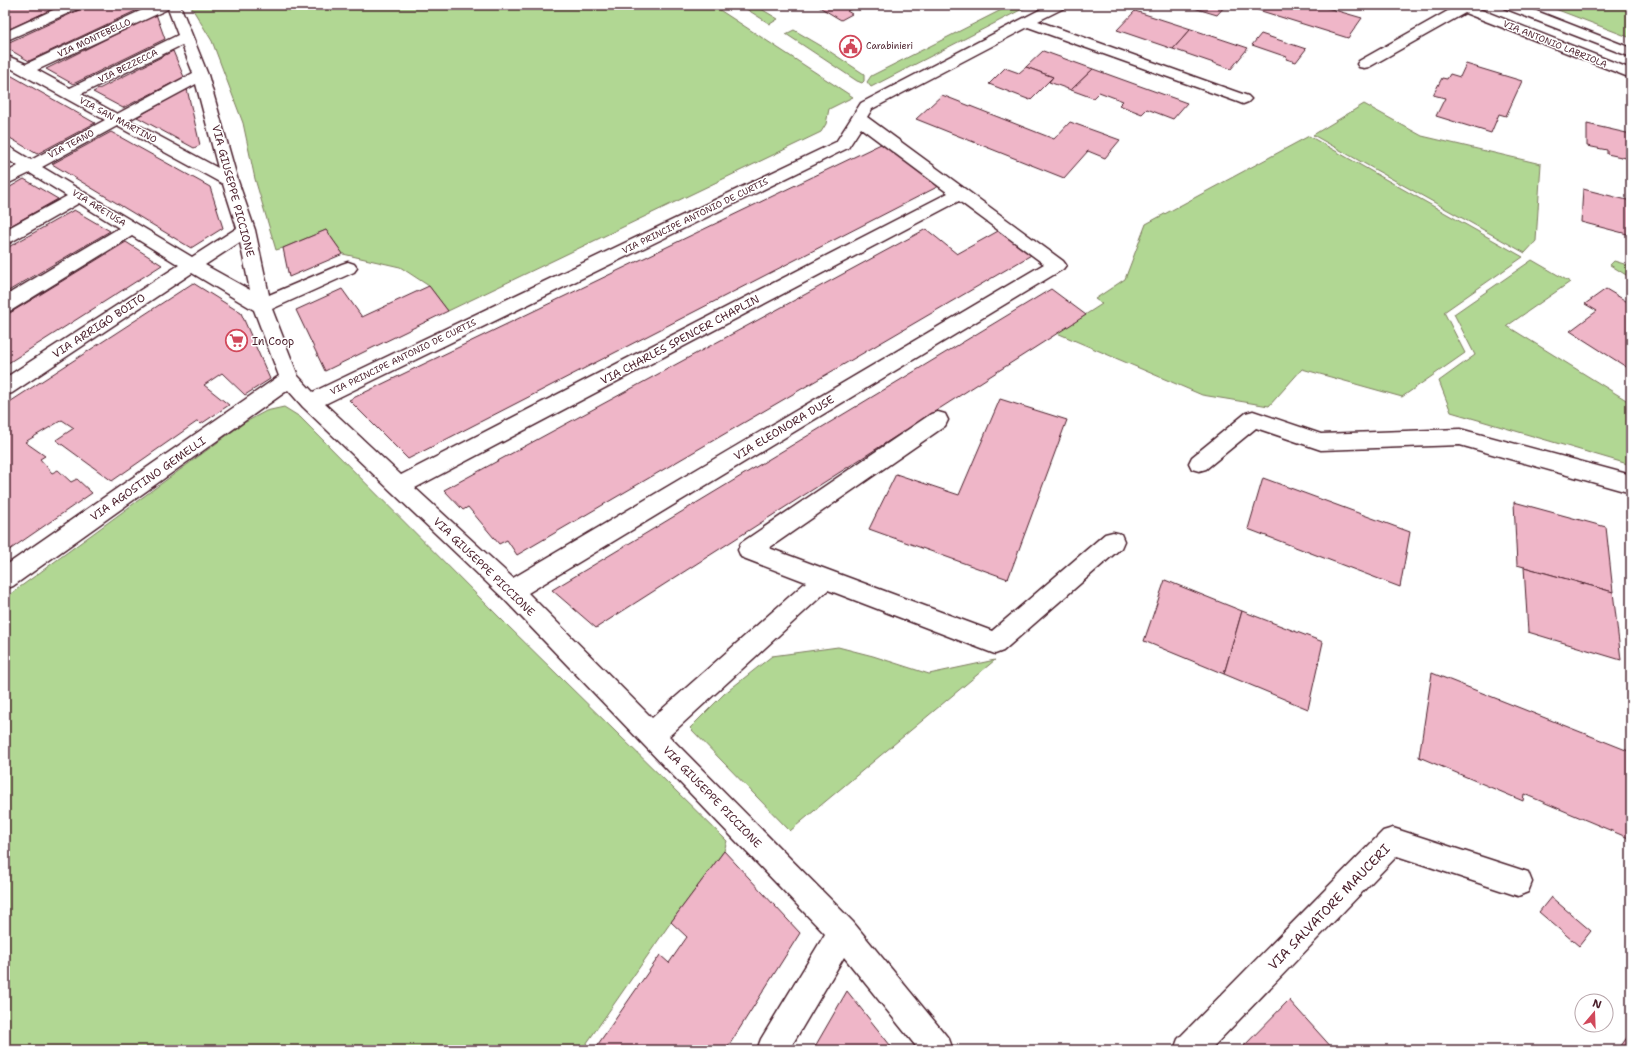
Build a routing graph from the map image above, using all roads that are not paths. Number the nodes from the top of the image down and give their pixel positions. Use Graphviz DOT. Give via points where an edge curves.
graph roads {
  1 [pos="75,5"];
  2 [pos="164,5"];
  3 [pos="172,5"];
  4 [pos="1059,5"];
  5 [pos="1509,5"];
  6 [pos="1461,6"];
  7 [pos="1026,22"];
  8 [pos="5,37"];
  9 [pos="186,37"];
  10 [pos="1631,53"];
  11 [pos="5,59"];
  12 [pos="1364,64"];
  13 [pos="25,70"];
  14 [pos="1631,74"];
  15 [pos="201,75"];
  16 [pos="70,94"];
  17 [pos="1243,99"];
  18 [pos="859,119"];
  19 [pos="117,120"];
  20 [pos="5,151"];
  21 [pos="30,166"];
  22 [pos="5,180"];
  23 [pos="230,181"];
  24 [pos="961,193"];
  25 [pos="79,196"];
  26 [pos="132,228"];
  27 [pos="246,230"];
  28 [pos="5,238"];
  29 [pos="192,265"];
  30 [pos="348,268"];
  31 [pos="5,305"];
  32 [pos="262,306"];
  33 [pos="290,379"];
  34 [pos="5,388"];
  35 [pos="310,402"];
  36 [pos="938,420"];
  37 [pos="1199,463"];
  38 [pos="1631,484"];
  39 [pos="399,486"];
  40 [pos="1113,540"];
  41 [pos="5,579"];
  42 [pos="825,579"];
  43 [pos="511,591"];
  44 [pos="652,735"];
  45 [pos="1518,882"];
  46 [pos="843,932"];
  47 [pos="772,1050"];
  48 [pos="938,1050"];
  49 [pos="1189,1050"];
  1 -- 8 [label="street"];
  2 -- 13 [label="street, VIA MONTEBELLO"];
  3 -- 9 [label="street, VIA GIUSEPPE PICCIONE"];
  4 -- 7 [label="street, VIA PRINCIPE ANTONIO DE CURTIS"];
  5 -- 10 [label="street, VIA ANTONIO LABRIOLA"];
  6 -- 12 [label="street"];
  6 -- 14 [label="street, VIA ANTONIO LABRIOLA"];
  7 -- 17 [label="street"];
  7 -- 18 [label="street, VIA PRINCIPE ANTONIO DE CURTIS" via="866,106"];
  9 -- 15 [label="street, VIA GIUSEPPE PICCIONE"];
  9 -- 16 [label="street, VIA BEZZECCA"];
  11 -- 13 [label="street, VIA SAN MARTINO"];
  13 -- 16 [label="street, VIA SAN MARTINO"];
  15 -- 19 [label="street, VIA TEANO"];
  15 -- 23 [label="street, VIA GIUSEPPE PICCIONE"];
  16 -- 19 [label="street, VIA SAN MARTINO"];
  18 -- 24 [label="street"];
  18 -- 35 [label="street, VIA PRINCIPE ANTONIO DE CURTIS" via="842,145"];
  19 -- 21 [label="street, VIA TEANO"];
  19 -- 23 [label="street, VIA SAN MARTINO"];
  20 -- 21 [label="street, VIA ARETUSA"];
  21 -- 22 [label="street, VIA TEANO"];
  21 -- 25 [label="street, VIA ARETUSA"];
  23 -- 27 [label="street, VIA GIUSEPPE PICCIONE"];
  24 -- 39 [label="street, VIA CHARLES SPENCER CHAPLIN"];
  24 -- 43 [label="street, VIA ELEONORA DUSE" via="1057,265"];
  25 -- 26 [label="street, VIA ARETUSA"];
  25 -- 28 [label="street"];
  26 -- 29 [label="street, VIA ARETUSA"];
  26 -- 31 [label="street"];
  27 -- 29 [label="street, VIA ARRIGO BOITO"];
  27 -- 32 [label="street, VIA GIUSEPPE PICCIONE"];
  29 -- 32 [label="street, VIA ARETUSA"];
  29 -- 34 [label="street, VIA ARRIGO BOITO"];
  30 -- 32 [label="street"];
  32 -- 33 [label="street, VIA GIUSEPPE PICCIONE"];
  33 -- 35 [label="street, VIA GIUSEPPE PICCIONE"];
  33 -- 41 [label="street, VIA AGOSTINO GEMELLI"];
  35 -- 39 [label="street, VIA GIUSEPPE PICCIONE"];
  36 -- 42 [label="street" via="749,550"];
  37 -- 38 [label="street" via="1253,419 1321,442 1460,437"];
  39 -- 43 [label="street, VIA GIUSEPPE PICCIONE"];
  40 -- 42 [label="street" via="995,644"];
  42 -- 44 [label="street"];
  43 -- 44 [label="street, VIA GIUSEPPE PICCIONE"];
  44 -- 46 [label="street, VIA GIUSEPPE PICCIONE"];
  45 -- 49 [label="street, VIA SALVATORE MAUCERI" via="1394,841"];
  46 -- 47 [label="street"];
  46 -- 48 [label="street, VIA GIUSEPPE PICCIONE"];
}
